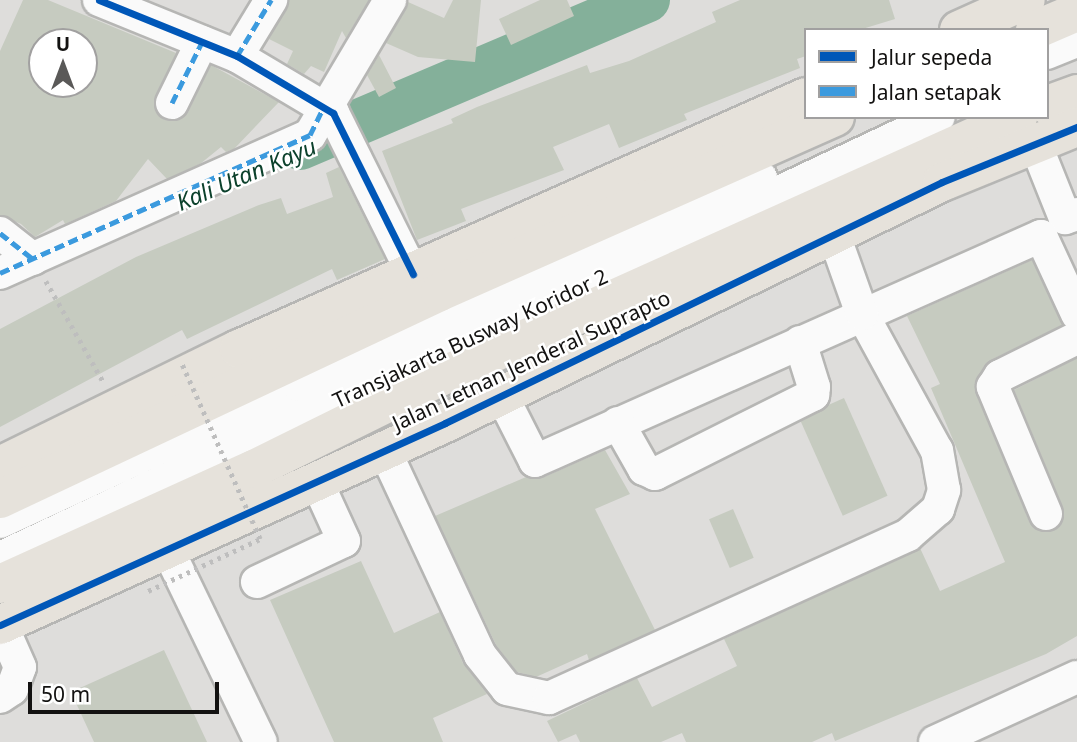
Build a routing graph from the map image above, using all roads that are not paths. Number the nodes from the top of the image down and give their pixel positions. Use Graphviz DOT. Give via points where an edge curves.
graph roads {
  1 [pos="99,0"];
  2 [pos="271,0"];
  3 [pos="390,0"];
  4 [pos="1027,0"];
  5 [pos="1077,12"];
  6 [pos="964,28"];
  7 [pos="1040,28"];
  8 [pos="1077,41"];
  9 [pos="202,42"];
  10 [pos="1049,52"];
  11 [pos="237,56"];
  12 [pos="1077,59"];
  13 [pos="1049,70"];
  14 [pos="1077,94"];
  15 [pos="804,98"];
  16 [pos="172,103"];
  17 [pos="1049,104"];
  18 [pos="329,112"];
  19 [pos="831,119"];
  20 [pos="895,119"];
  21 [pos="935,119"];
  22 [pos="1013,126"];
  23 [pos="1077,127"];
  24 [pos="546,212"];
  25 [pos="1077,214"];
  26 [pos="601,222"];
  27 [pos="0,233"];
  28 [pos="834,235"];
  29 [pos="33,259"];
  30 [pos="0,273"];
  31 [pos="413,274"];
  32 [pos="862,314"];
  33 [pos="1077,314"];
  34 [pos="554,325"];
  35 [pos="1077,338"];
  36 [pos="800,342"];
  37 [pos="514,387"];
  38 [pos="618,423"];
  39 [pos="384,449"];
  40 [pos="0,466"];
  41 [pos="317,482"];
  42 [pos="0,499"];
  43 [pos="1046,514"];
  44 [pos="0,522"];
  45 [pos="168,550"];
  46 [pos="0,558"];
  47 [pos="257,582"];
  48 [pos="0,584"];
  49 [pos="1,624"];
  50 [pos="1077,677"];
  51 [pos="0,697"];
  52 [pos="261,742"];
  53 [pos="935,742"];
  1 -- 9 [label="street"];
  2 -- 11 [label="street"];
  3 -- 18 [label="street"];
  4 -- 6 [label="main road"];
  5 -- 7 [label="main road"];
  8 -- 10 [label="street"];
  9 -- 11 [label="street"];
  9 -- 16 [label="street"];
  11 -- 18 [label="street"];
  12 -- 13 [label="street"];
  14 -- 17 [label="main road"];
  15 -- 24 [label="main road"];
  18 -- 29 [label="street" via="310,135"];
  18 -- 31 [label="street" via="363,169"];
  19 -- 26 [label="main road"];
  20 -- 44 [label="street, Transjakarta Busway Koridor 2" via="298,384"];
  21 -- 46 [label="street, Transjakarta Busway Koridor 2"];
  22 -- 23 [label="main road, Jalan Letnan Jenderal Suprapto"];
  22 -- 25 [label="street" via="1065,218"];
  22 -- 28 [label="main road, Jalan Letnan Jenderal Suprapto" via="942,182"];
  22 -- 34 [label="main road, Jalan Letnan Jenderal Suprapto"];
  24 -- 26 [label="main road"];
  24 -- 31 [label="main road"];
  26 -- 42 [label="main road" via="440,292"];
  27 -- 29 [label="street"];
  28 -- 32 [label="street"];
  28 -- 37 [label="main road, Jalan Letnan Jenderal Suprapto"];
  29 -- 30 [label="street"];
  31 -- 40 [label="main road"];
  32 -- 33 [label="street" via="1041,236"];
  32 -- 36 [label="street"];
  32 -- 39 [label="street" via="937,451 944,491 938,509 908,535 549,698 507,689 480,655"];
  34 -- 37 [label="main road"];
  34 -- 48 [label="main road, Jalan Letnan Jenderal Suprapto"];
  35 -- 43 [label="street" via="1000,376 993,387"];
  36 -- 38 [label="street"];
  36 -- 38 [label="street" via="813,396 655,474 644,469"];
  37 -- 38 [label="street" via="535,461"];
  37 -- 39 [label="main road, Jalan Letnan Jenderal Suprapto"];
  39 -- 41 [label="main road, Jalan Letnan Jenderal Suprapto"];
  41 -- 45 [label="main road, Jalan Letnan Jenderal Suprapto"];
  41 -- 47 [label="street" via="344,541"];
  45 -- 49 [label="main road, Jalan Letnan Jenderal Suprapto"];
  45 -- 52 [label="street"];
  49 -- 51 [label="street" via="20,667 12,689"];
  50 -- 53 [label="street"];
}
